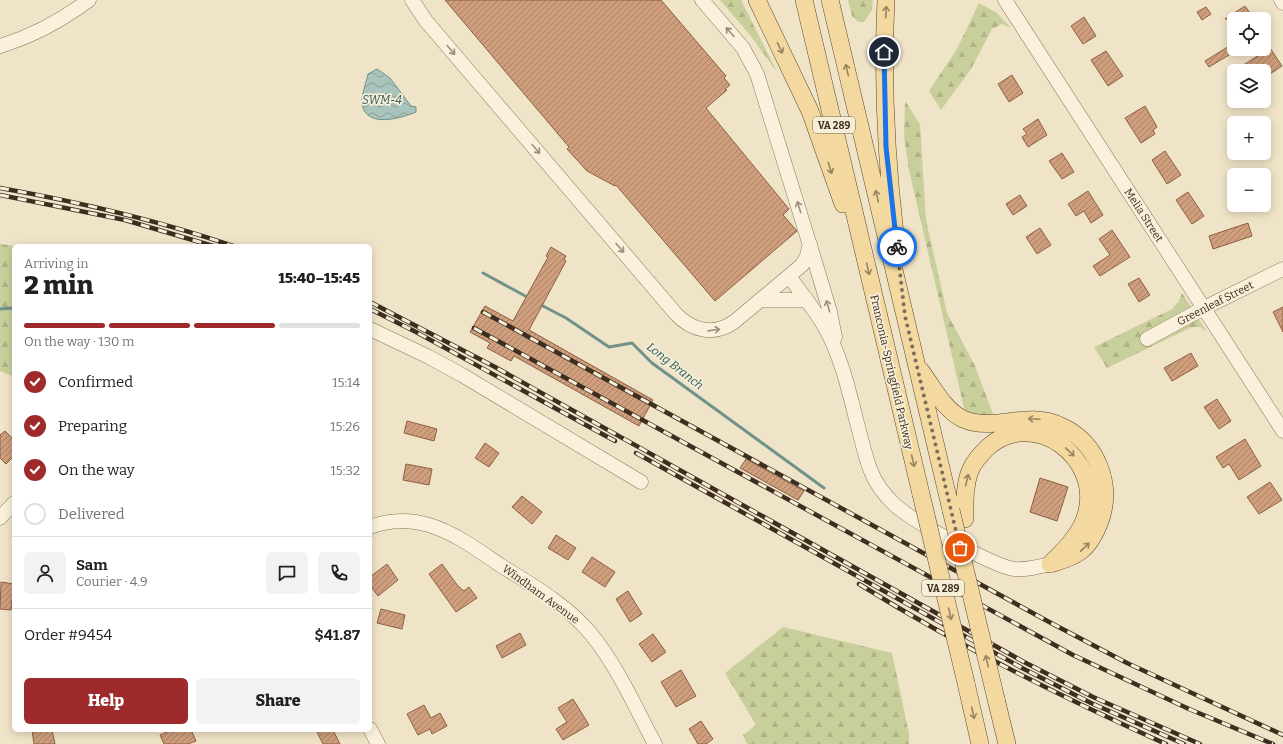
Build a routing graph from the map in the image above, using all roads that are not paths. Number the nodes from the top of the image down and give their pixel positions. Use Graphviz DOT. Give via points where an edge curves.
graph roads {
  1 [pos="89,0"];
  2 [pos="412,0"];
  3 [pos="702,0"];
  4 [pos="757,0"];
  5 [pos="804,0"];
  6 [pos="830,0"];
  7 [pos="886,0"];
  8 [pos="1005,0"];
  9 [pos="1281,0"];
  10 [pos="1283,3"];
  11 [pos="0,46"];
  12 [pos="810,244"];
  13 [pos="864,250"];
  14 [pos="1283,269"];
  15 [pos="789,276"];
  16 [pos="760,300"];
  17 [pos="807,300"];
  18 [pos="1204,308"];
  19 [pos="905,316"];
  20 [pos="372,330"];
  21 [pos="1147,339"];
  22 [pos="838,358"];
  23 [pos="917,364"];
  24 [pos="1283,431"];
  25 [pos="641,482"];
  26 [pos="12,505"];
  27 [pos="958,515"];
  28 [pos="0,518"];
  29 [pos="372,527"];
  30 [pos="1050,564"];
  31 [pos="372,732"];
  32 [pos="378,744"];
  33 [pos="655,744"];
  34 [pos="980,744"];
  35 [pos="1007,744"];
  1 -- 11 [label="street" via="40,32"];
  2 -- 16 [label="street, one-way" via="426,21 682,320 704,331 724,328"];
  12 -- 3 [label="street, one-way" via="757,74 743,48"];
  4 -- 13 [label="main road, one-way" via="810,111 839,194"];
  5 -- 13 [label="main road, Franconia-Springfield Parkway / VA 289"];
  19 -- 6 [label="main road, VA 289, one-way"];
  19 -- 7 [label="main road, one-way" via="886,136"];
  8 -- 18 [label="street, Melia Street"];
  9 -- 10 [label="street"];
  12 -- 15 [label="street" via="805,260"];
  22 -- 12 [label="street, one-way" via="830,312"];
  13 -- 34 [label="main road, Franconia-Springfield Parkway / VA 289, one-way, bridge"];
  14 -- 18 [label="street, Greenleaf Street"];
  15 -- 16 [label="street"];
  15 -- 17 [label="street"];
  16 -- 17 [label="street"];
  17 -- 22 [label="street" via="823,324"];
  18 -- 21 [label="street, Greenleaf Street"];
  18 -- 24 [label="street, Melia Street"];
  19 -- 23 [label="main road, VA 289"];
  20 -- 25 [label="street" via="462,375"];
  22 -- 30 [label="street" via="870,469 880,488 895,506 1000,565 1023,569"];
  23 -- 27 [label="main road, VA 289"];
  30 -- 23 [label="main road, one-way" via="1082,550 1093,537 1101,518 1105,501 1104,484 1092,452 1074,434 1051,421 1026,419 984,424 959,416 942,400"];
  26 -- 28 [label="street"];
  27 -- 30 [label="main road, one-way" via="970,470 978,457 992,444 1006,437 1024,433 1060,443 1080,463 1087,480 1089,497 1086,515 1079,530"];
  35 -- 27 [label="main road, VA 289, one-way, bridge" via="966,573"];
  29 -- 33 [label="street, Windham Avenue" via="396,521 410,521 438,528 489,557 557,603 584,626 604,652"];
  31 -- 32 [label="street"];
}
